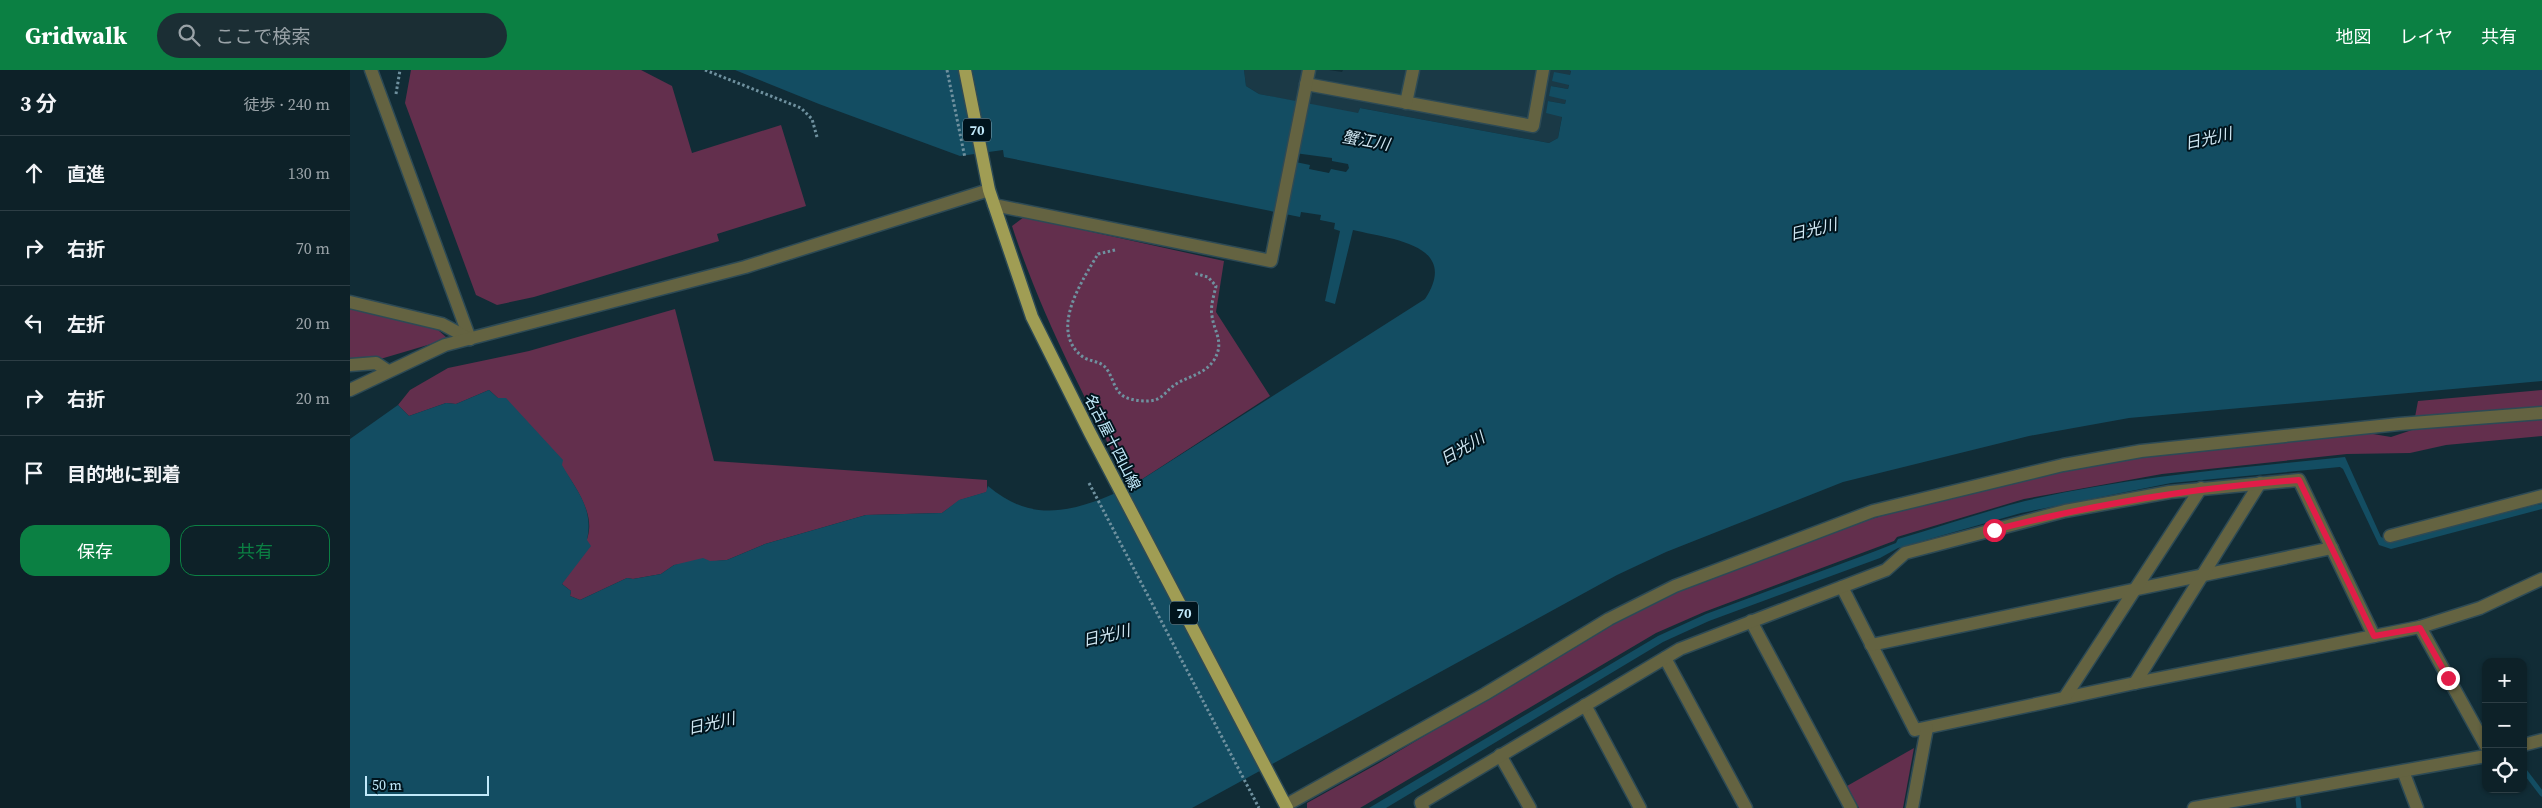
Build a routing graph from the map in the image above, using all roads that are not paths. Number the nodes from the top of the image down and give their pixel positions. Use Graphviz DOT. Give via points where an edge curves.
graph roads {
  1 [pos="371,70"];
  2 [pos="965,70"];
  3 [pos="1309,70"];
  4 [pos="1413,70"];
  5 [pos="1543,70"];
  6 [pos="1306,84"];
  7 [pos="1406,102"];
  8 [pos="989,190"];
  9 [pos="994,205"];
  10 [pos="350,302"];
  11 [pos="470,338"];
  12 [pos="350,364"];
  13 [pos="388,370"];
  14 [pos="350,390"];
  15 [pos="2542,413"];
  16 [pos="2260,483"];
  17 [pos="2201,488"];
  18 [pos="2542,496"];
  19 [pos="2390,536"];
  20 [pos="2332,548"];
  21 [pos="2202,575"];
  22 [pos="2542,579"];
  23 [pos="1842,587"];
  24 [pos="2135,590"];
  25 [pos="1751,621"];
  26 [pos="2420,628"];
  27 [pos="2374,636"];
  28 [pos="1871,645"];
  29 [pos="1664,658"];
  30 [pos="2135,682"];
  31 [pos="2064,697"];
  32 [pos="1585,705"];
  33 [pos="1927,728"];
  34 [pos="2482,739"];
  35 [pos="2542,740"];
  36 [pos="2527,744"];
  37 [pos="1500,755"];
  38 [pos="2482,757"];
  39 [pos="2403,771"];
  40 [pos="1419,806"];
  41 [pos="1286,807"];
  42 [pos="1530,808"];
  43 [pos="1640,808"];
  44 [pos="1746,808"];
  45 [pos="1850,808"];
  46 [pos="1912,808"];
  47 [pos="2194,808"];
  48 [pos="2417,808"];
  1 -- 11 [label="street"];
  2 -- 8 [label="main road, 名古屋十四山線 / 70"];
  3 -- 6 [label="street"];
  4 -- 7 [label="street"];
  5 -- 7 [label="street" via="1532,126"];
  6 -- 7 [label="street"];
  6 -- 9 [label="street" via="1270,261"];
  8 -- 9 [label="main road, 名古屋十四山線 / 70"];
  8 -- 11 [label="street" via="745,266"];
  9 -- 41 [label="main road, 名古屋十四山線 / 70" via="1032,318"];
  10 -- 11 [label="street" via="442,324"];
  11 -- 13 [label="street" via="445,345"];
  12 -- 13 [label="street" via="376,363"];
  13 -- 14 [label="street"];
  15 -- 41 [label="street" via="2398,424 2141,451 2063,465 1872,511 1675,586 1609,619"];
  16 -- 17 [label="street"];
  16 -- 20 [label="street" via="2299,480"];
  16 -- 21 [label="street"];
  17 -- 23 [label="street" via="2064,511 1905,553 1886,570"];
  17 -- 24 [label="street"];
  18 -- 19 [label="street"];
  20 -- 21 [label="street"];
  20 -- 27 [label="street"];
  21 -- 24 [label="street"];
  21 -- 30 [label="street"];
  22 -- 26 [label="street" via="2480,608"];
  23 -- 25 [label="street"];
  23 -- 28 [label="street"];
  24 -- 28 [label="street"];
  24 -- 31 [label="street"];
  25 -- 29 [label="street" via="1680,648"];
  25 -- 45 [label="street"];
  26 -- 27 [label="street"];
  26 -- 34 [label="street"];
  27 -- 30 [label="street"];
  28 -- 33 [label="street" via="1915,730"];
  29 -- 32 [label="street"];
  29 -- 44 [label="street"];
  30 -- 31 [label="street"];
  31 -- 33 [label="street"];
  32 -- 37 [label="street"];
  32 -- 43 [label="street"];
  33 -- 46 [label="street"];
  35 -- 36 [label="street"];
  37 -- 40 [label="street"];
  37 -- 42 [label="street"];
  38 -- 39 [label="street"];
  39 -- 47 [label="street"];
  39 -- 48 [label="street"];
}
